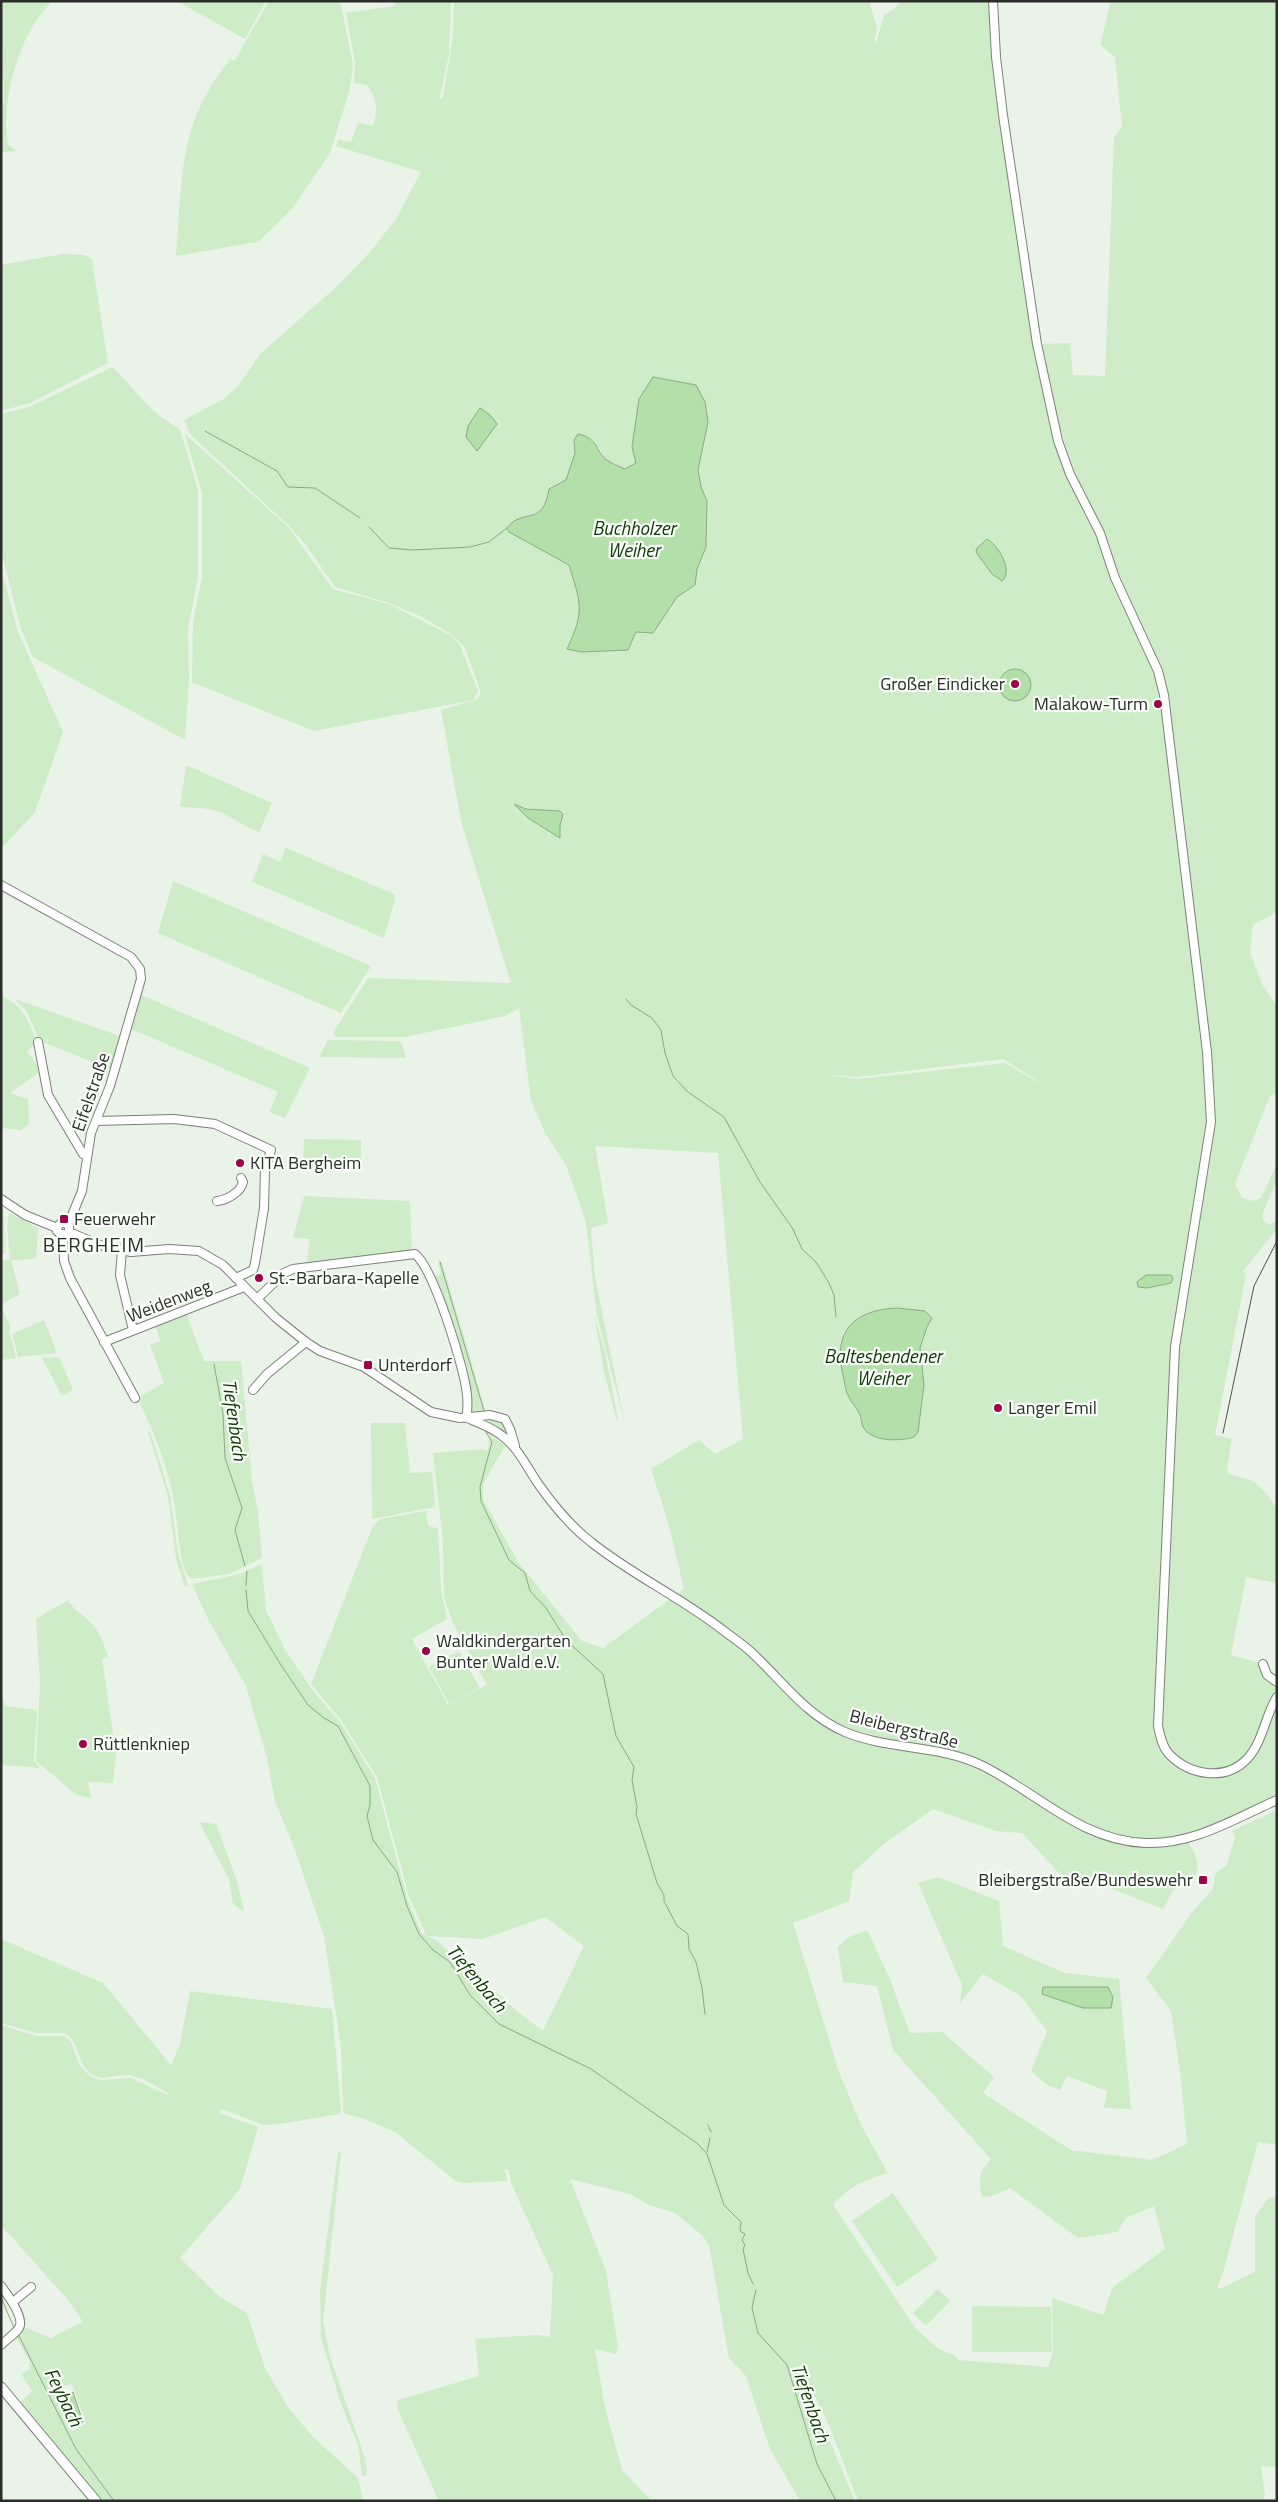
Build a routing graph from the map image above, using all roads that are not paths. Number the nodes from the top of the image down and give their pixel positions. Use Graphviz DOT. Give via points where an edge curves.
graph roads {
  1 [pos="993,1"];
  2 [pos="1,885"];
  3 [pos="38,1042"];
  4 [pos="96,1121"];
  5 [pos="88,1155"];
  6 [pos="241,1178"];
  7 [pos="1,1199"];
  8 [pos="217,1201"];
  9 [pos="57,1228"];
  10 [pos="69,1232"];
  11 [pos="122,1250"];
  12 [pos="236,1278"];
  13 [pos="244,1286"];
  14 [pos="257,1299"];
  15 [pos="133,1330"];
  16 [pos="104,1342"];
  17 [pos="306,1342"];
  18 [pos="253,1390"];
  19 [pos="135,1398"];
  20 [pos="490,1415"];
  21 [pos="467,1418"];
  22 [pos="486,1426"];
  23 [pos="512,1435"];
  24 [pos="502,1436"];
  25 [pos="515,1447"];
  26 [pos="1263,1664"];
  27 [pos="1277,1682"];
  28 [pos="1277,1697"];
  29 [pos="1277,1800"];
  30 [pos="1,2286"];
  31 [pos="30,2287"];
  32 [pos="13,2302"];
  33 [pos="1,2345"];
  34 [pos="1,2387"];
  35 [pos="96,2501"];
  1 -- 28 [label="street" via="996,57 1007,143 1037,344 1058,441 1158,671 1164,695 1207,1052 1211,1122 1175,1347 1158,1726 1161,1739 1168,1753 1188,1770 1214,1774 1232,1769 1246,1760 1256,1747"];
  2 -- 4 [label="street, Eifelstraße" via="131,957 140,969 141,980 132,1012"];
  3 -- 5 [label="street" via="48,1095 83,1154"];
  4 -- 5 [label="street, Eifelstraße"];
  4 -- 12 [label="street" via="174,1119 215,1124 271,1150 255,1263 253,1270"];
  5 -- 10 [label="street, Eifelstraße" via="82,1191"];
  6 -- 8 [label="street" via="243,1182 238,1191"];
  7 -- 9 [label="street" via="25,1215"];
  9 -- 10 [label="street" via="58,1233"];
  9 -- 10 [label="street" via="61,1223"];
  10 -- 11 [label="street"];
  10 -- 16 [label="street" via="62,1250 66,1270"];
  11 -- 12 [label="street" via="142,1253 169,1249 199,1251 223,1265"];
  11 -- 15 [label="street" via="120,1275"];
  12 -- 13 [label="street"];
  13 -- 14 [label="street"];
  13 -- 15 [label="street, Weidenweg"];
  14 -- 17 [label="street"];
  14 -- 21 [label="street" via="284,1273 293,1269 415,1254 448,1320 467,1394"];
  15 -- 16 [label="street, Weidenweg"];
  16 -- 19 [label="street"];
  17 -- 18 [label="street" via="266,1374"];
  17 -- 21 [label="street" via="320,1351 364,1367 431,1412"];
  20 -- 21 [label="street"];
  20 -- 22 [label="street" via="485,1419"];
  20 -- 23 [label="street, Bleibergstraße" via="505,1419"];
  21 -- 22 [label="street, Bleibergstraße"];
  22 -- 24 [label="street, Bleibergstraße"];
  23 -- 24 [label="street"];
  23 -- 25 [label="street, Bleibergstraße"];
  24 -- 25 [label="street, Bleibergstraße"];
  25 -- 29 [label="street, Bleibergstraße" via="539,1486 567,1521 592,1543 720,1628 750,1651 798,1701 845,1732 872,1741 978,1763 1080,1827 1102,1836 1142,1843 1164,1843 1199,1836"];
  26 -- 27 [label="street" via="1267,1675"];
  30 -- 32 [label="street"];
  31 -- 32 [label="street"];
  32 -- 33 [label="street" via="20,2324"];
  34 -- 35 [label="main road"];
}
